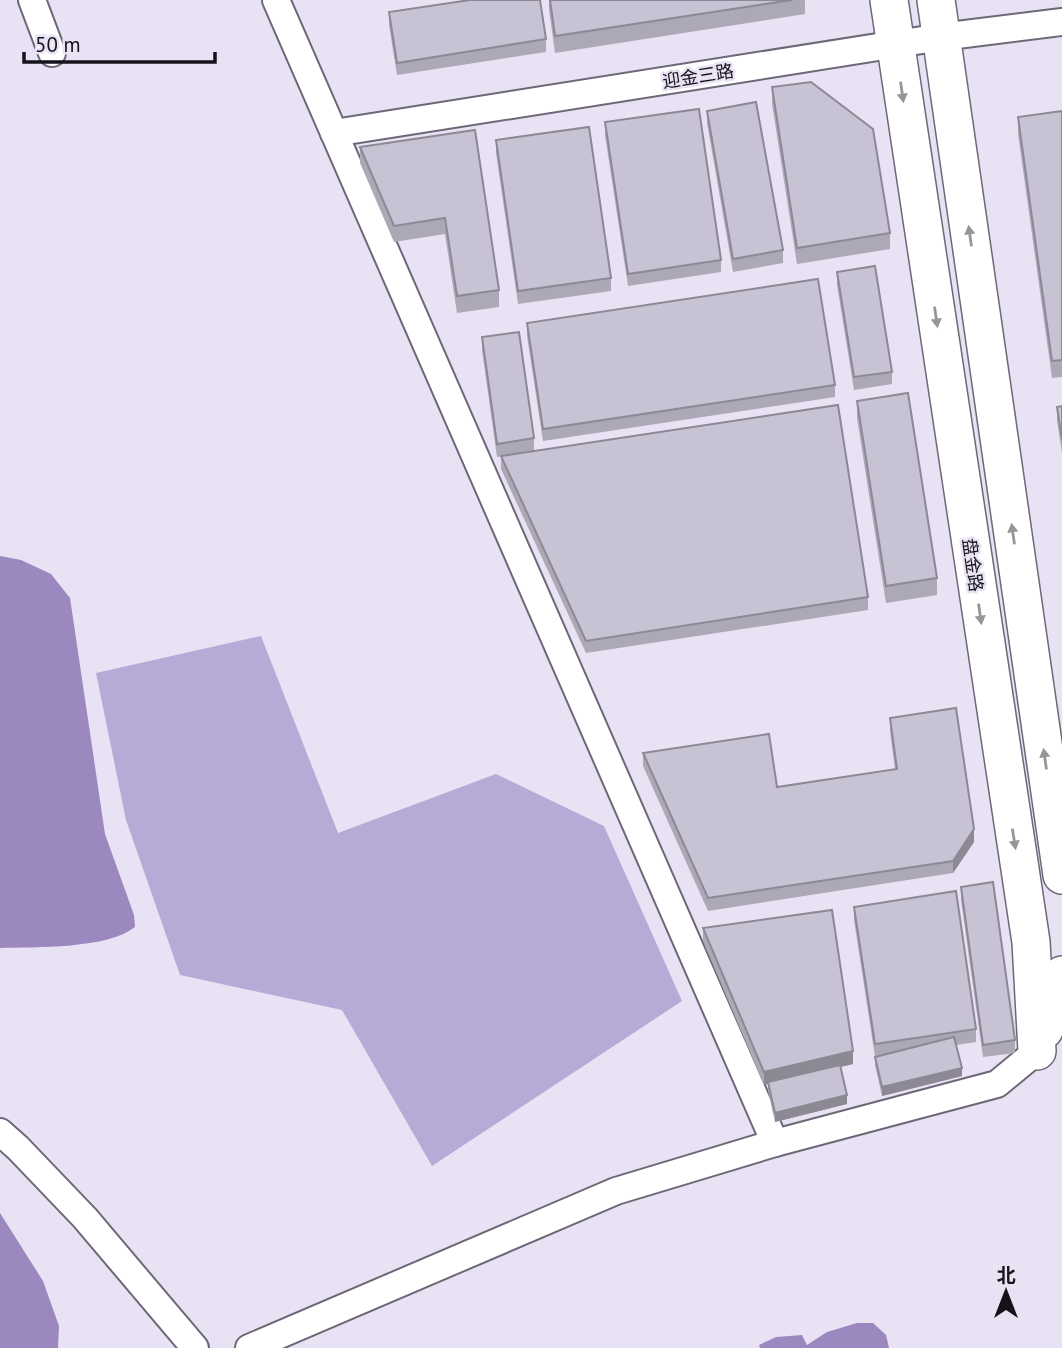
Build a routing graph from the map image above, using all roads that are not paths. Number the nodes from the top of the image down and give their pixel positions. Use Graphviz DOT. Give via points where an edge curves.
graph roads {
  1 [pos="32,0"];
  2 [pos="276,0"];
  3 [pos="889,0"];
  4 [pos="936,0"];
  5 [pos="1062,22"];
  6 [pos="941,37"];
  7 [pos="895,44"];
  8 [pos="52,53"];
  9 [pos="334,133"];
  10 [pos="1062,875"];
  11 [pos="1050,960"];
  12 [pos="1037,1051"];
  13 [pos="0,1132"];
  14 [pos="775,1143"];
  15 [pos="195,1348"];
  16 [pos="249,1348"];
  1 -- 8 [label="street"];
  2 -- 9 [label="street"];
  3 -- 7 [label="street, 盘金路"];
  4 -- 6 [label="street"];
  5 -- 6 [label="street, 迎金三路"];
  6 -- 7 [label="street, 迎金三路"];
  10 -- 6 [label="street, one-way"];
  7 -- 9 [label="street, 迎金三路"];
  7 -- 11 [label="street, 盘金路, one-way"];
  9 -- 14 [label="street"];
  11 -- 12 [label="street, 盘金路"];
  12 -- 14 [label="street" via="997,1084"];
  13 -- 15 [label="street" via="85,1218"];
  14 -- 16 [label="street" via="616,1191"];
}
